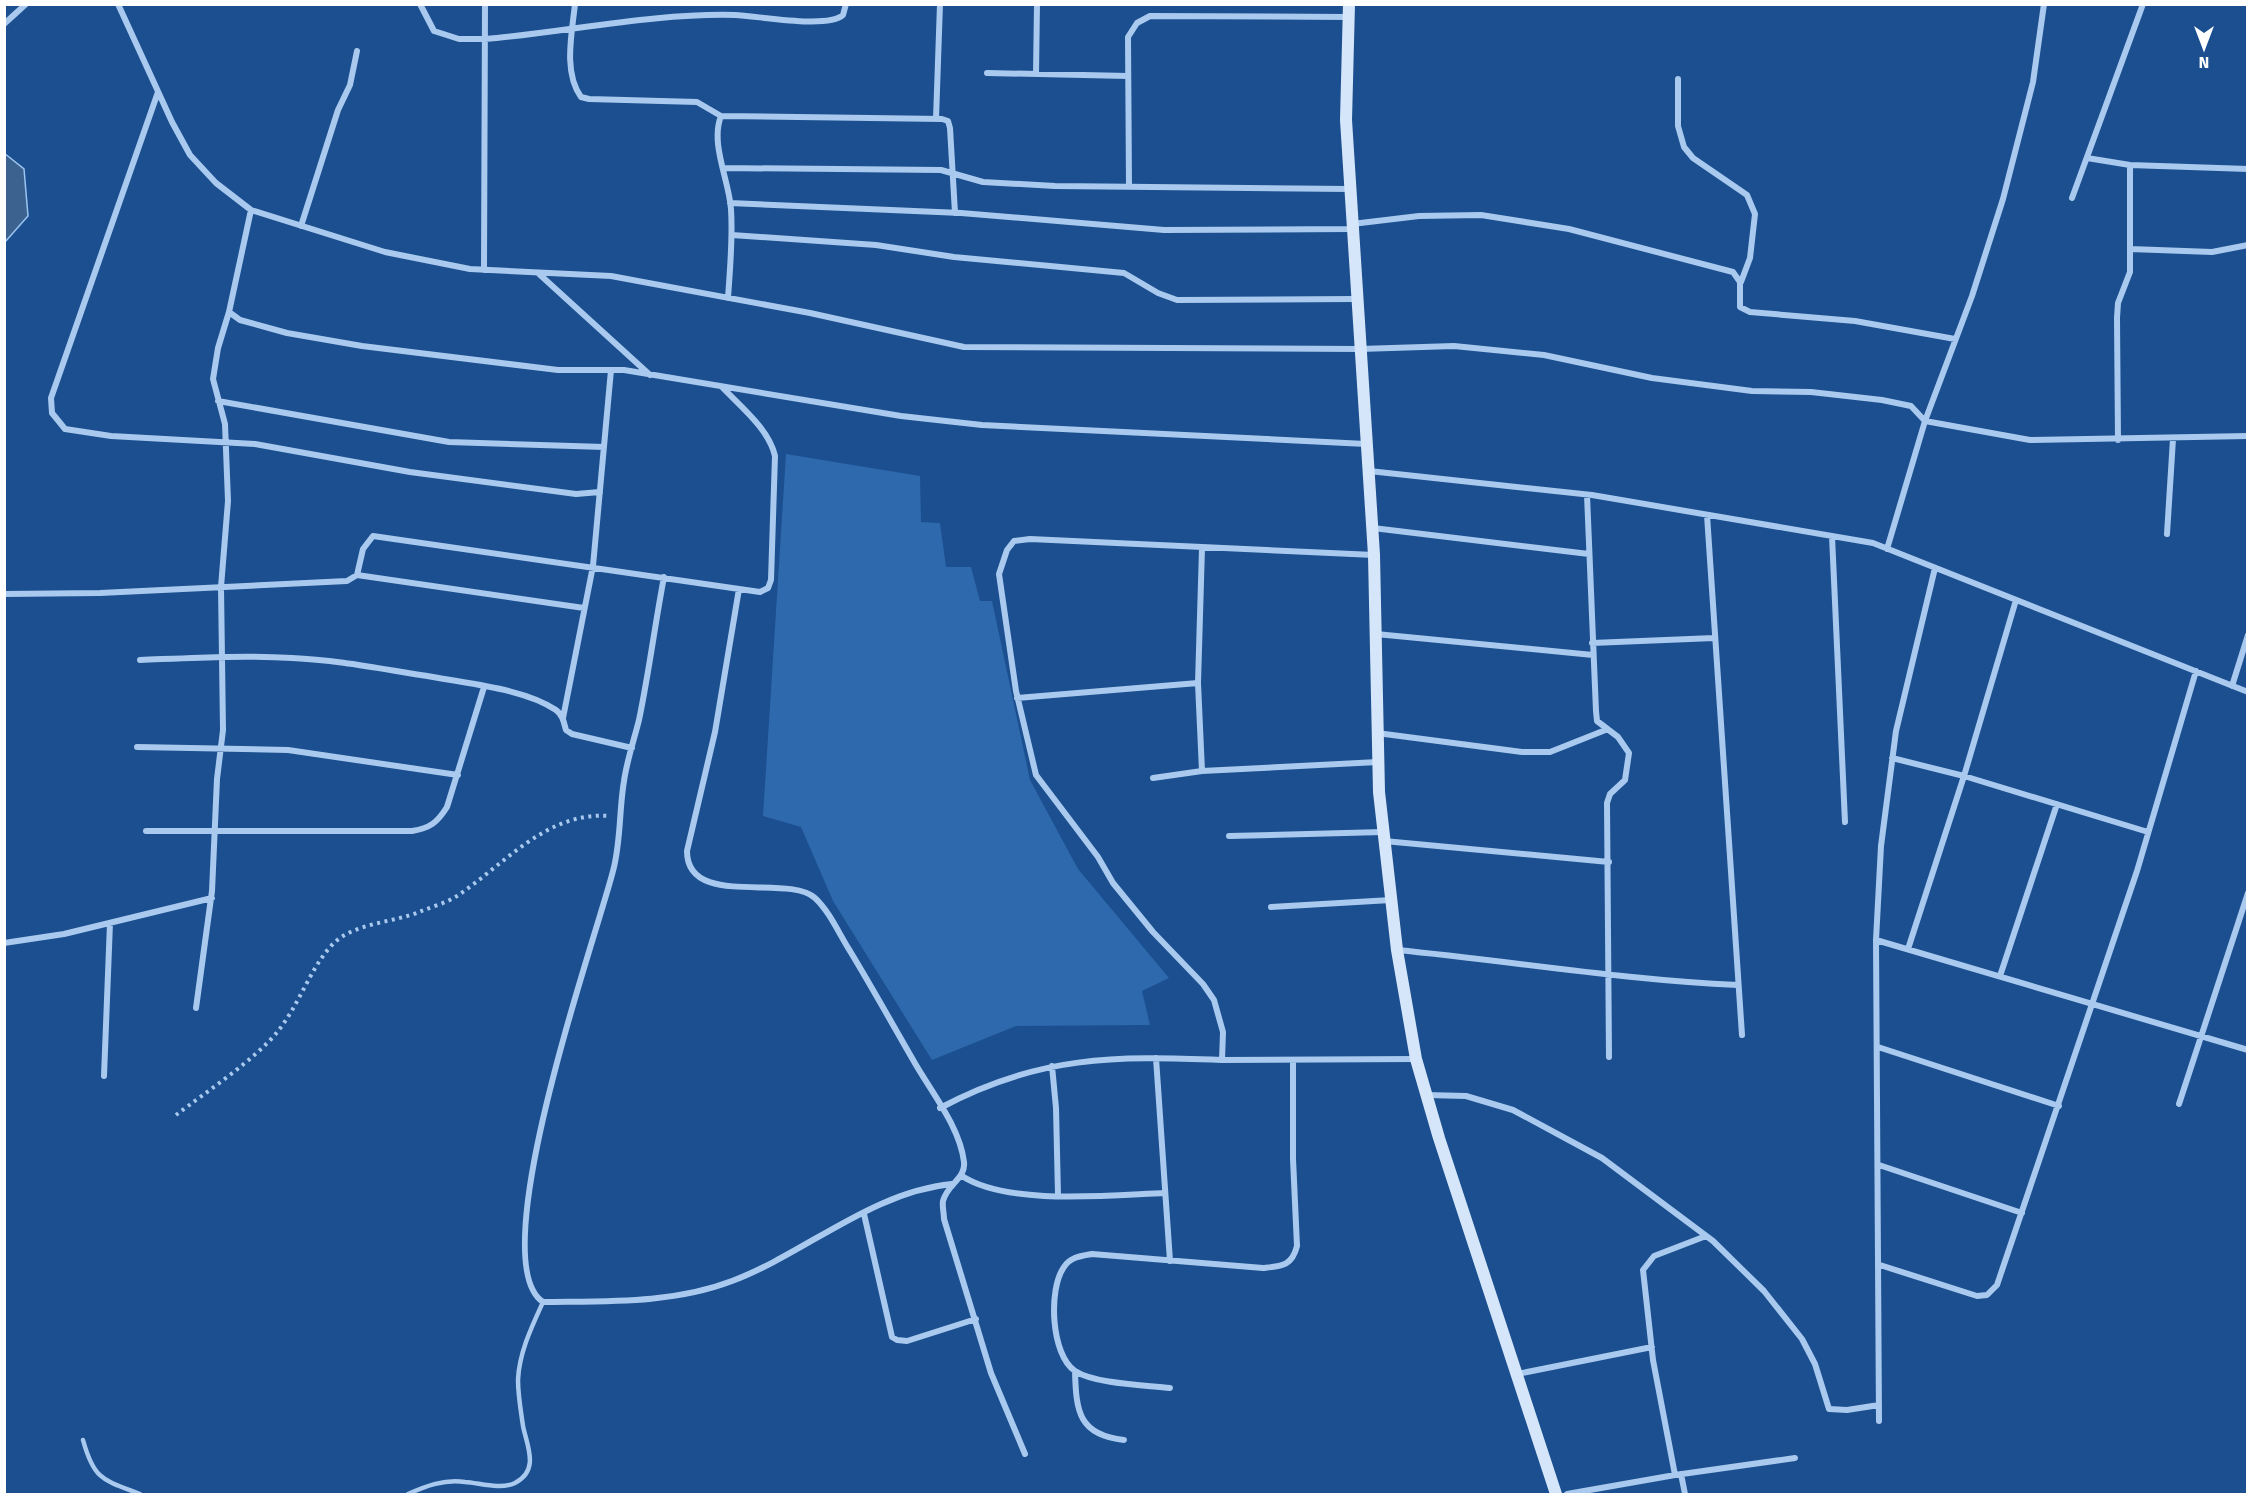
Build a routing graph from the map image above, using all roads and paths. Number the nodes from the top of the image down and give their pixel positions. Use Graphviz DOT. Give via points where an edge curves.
graph roads {
  1 [pos="26,4"];
  2 [pos="118,4"];
  3 [pos="420,4"];
  4 [pos="485,4"];
  5 [pos="575,4"];
  6 [pos="846,4"];
  7 [pos="940,4"];
  8 [pos="1037,4"];
  9 [pos="2044,4"];
  10 [pos="2143,4"];
  11 [pos="1349,11"];
  12 [pos="4,24"];
  13 [pos="573,28"];
  14 [pos="485,39"];
  15 [pos="357,51"];
  16 [pos="987,73"];
  17 [pos="1036,74"];
  18 [pos="1128,76"];
  19 [pos="1678,79"];
  20 [pos="158,91"];
  21 [pos="721,116"];
  22 [pos="936,119"];
  23 [pos="2087,158"];
  24 [pos="2130,165"];
  25 [pos="723,168"];
  26 [pos="2247,169"];
  27 [pos="953,172"];
  28 [pos="1129,187"];
  29 [pos="1349,189"];
  30 [pos="2072,198"];
  31 [pos="730,203"];
  32 [pos="251,210"];
  33 [pos="956,213"];
  34 [pos="301,225"];
  35 [pos="1352,226"];
  36 [pos="732,235"];
  37 [pos="2247,245"];
  38 [pos="2130,249"];
  39 [pos="484,270"];
  40 [pos="538,273"];
  41 [pos="1740,282"];
  42 [pos="728,298"];
  43 [pos="1356,299"];
  44 [pos="229,312"];
  45 [pos="1956,339"];
  46 [pos="1360,349"];
  47 [pos="611,370"];
  48 [pos="650,375"];
  49 [pos="721,387"];
  50 [pos="218,401"];
  51 [pos="1926,421"];
  52 [pos="2247,436"];
  53 [pos="2173,438"];
  54 [pos="2118,440"];
  55 [pos="226,441"];
  56 [pos="1366,444"];
  57 [pos="604,447"];
  58 [pos="1369,471"];
  59 [pos="600,492"];
  60 [pos="1587,495"];
  61 [pos="1707,515"];
  62 [pos="1373,528"];
  63 [pos="2167,534"];
  64 [pos="1832,536"];
  65 [pos="1202,548"];
  66 [pos="1887,549"];
  67 [pos="1589,554"];
  68 [pos="1374,555"];
  69 [pos="593,566"];
  70 [pos="1935,568"];
  71 [pos="357,575"];
  72 [pos="664,577"];
  73 [pos="221,586"];
  74 [pos="739,589"];
  75 [pos="4,594"];
  76 [pos="2016,600"];
  77 [pos="584,608"];
  78 [pos="1376,634"];
  79 [pos="2247,635"];
  80 [pos="1714,638"];
  81 [pos="1592,643"];
  82 [pos="1593,655"];
  83 [pos="224,658"];
  84 [pos="140,660"];
  85 [pos="2196,671"];
  86 [pos="1198,683"];
  87 [pos="2232,686"];
  88 [pos="484,687"];
  89 [pos="2247,692"];
  90 [pos="1017,698"];
  91 [pos="563,718"];
  92 [pos="1608,729"];
  93 [pos="1377,733"];
  94 [pos="137,747"];
  95 [pos="221,748"];
  96 [pos="632,748"];
  97 [pos="1893,758"];
  98 [pos="1378,762"];
  99 [pos="1202,771"];
  100 [pos="458,775"];
  101 [pos="1965,776"];
  102 [pos="1154,778"];
  103 [pos="2057,804"];
  104 [pos="619,816"];
  105 [pos="1845,822"];
  106 [pos="146,831"];
  107 [pos="214,832"];
  108 [pos="2148,832"];
  109 [pos="1229,836"];
  110 [pos="1384,837"];
  111 [pos="1609,862"];
  112 [pos="2247,892"];
  113 [pos="212,898"];
  114 [pos="1391,900"];
  115 [pos="1271,908"];
  116 [pos="110,923"];
  117 [pos="1876,940"];
  118 [pos="4,943"];
  119 [pos="1908,949"];
  120 [pos="1397,950"];
  121 [pos="1610,976"];
  122 [pos="2000,976"];
  123 [pos="1738,985"];
  124 [pos="2094,1003"];
  125 [pos="196,1008"];
  126 [pos="1742,1035"];
  127 [pos="2202,1035"];
  128 [pos="1878,1047"];
  129 [pos="2247,1050"];
  130 [pos="1610,1057"];
  131 [pos="1156,1058"];
  132 [pos="1416,1059"];
  133 [pos="1222,1060"];
  134 [pos="1293,1061"];
  135 [pos="1052,1066"];
  136 [pos="104,1077"];
  137 [pos="1427,1095"];
  138 [pos="2179,1104"];
  139 [pos="2059,1106"];
  140 [pos="940,1108"];
  141 [pos="176,1114"];
  142 [pos="1880,1165"];
  143 [pos="962,1176"];
  144 [pos="952,1184"];
  145 [pos="1166,1193"];
  146 [pos="1058,1195"];
  147 [pos="2022,1213"];
  148 [pos="864,1214"];
  149 [pos="1706,1236"];
  150 [pos="1170,1260"];
  151 [pos="1880,1265"];
  152 [pos="543,1302"];
  153 [pos="976,1319"];
  154 [pos="1652,1347"];
  155 [pos="1075,1371"];
  156 [pos="1515,1374"];
  157 [pos="1170,1388"];
  158 [pos="1880,1405"];
  159 [pos="1880,1421"];
  160 [pos="83,1440"];
  161 [pos="1124,1440"];
  162 [pos="1025,1454"];
  163 [pos="1795,1458"];
  164 [pos="1678,1475"];
  165 [pos="140,1494"];
  166 [pos="408,1494"];
  167 [pos="1556,1494"];
  168 [pos="1567,1494"];
  169 [pos="1685,1494"];
  1 -- 12 [label="street"];
  2 -- 20 [label="street"];
  3 -- 14 [label="street" via="434,31 459,39"];
  4 -- 14 [label="street"];
  5 -- 13 [label="street"];
  6 -- 13 [label="street" via="843,15 826,21 675,17"];
  7 -- 22 [label="street"];
  8 -- 17 [label="street"];
  9 -- 45 [label="street" via="2033,82 2003,199"];
  10 -- 23 [label="street"];
  11 -- 18 [label="street" via="1150,16 1137,23 1128,37"];
  11 -- 29 [label="main road"];
  13 -- 14 [label="street"];
  13 -- 21 [label="street" via="573,82 581,97 697,102"];
  14 -- 39 [label="street"];
  15 -- 34 [label="street" via="350,85 338,110"];
  16 -- 17 [label="street"];
  17 -- 18 [label="street"];
  18 -- 28 [label="street"];
  19 -- 41 [label="street" via="1678,126 1684,147 1693,158 1747,195 1755,214 1750,258"];
  20 -- 32 [label="street" via="190,155 216,183"];
  20 -- 55 [label="street" via="51,398 52,413 65,429 100,435"];
  21 -- 22 [label="street"];
  21 -- 25 [label="street" via="718,134"];
  22 -- 27 [label="street" via="948,122"];
  23 -- 24 [label="street"];
  23 -- 30 [label="street"];
  24 -- 26 [label="street"];
  24 -- 38 [label="street"];
  25 -- 27 [label="street"];
  25 -- 31 [label="street"];
  27 -- 28 [label="street" via="983,182"];
  27 -- 33 [label="street"];
  28 -- 29 [label="street"];
  29 -- 35 [label="main road"];
  31 -- 33 [label="street"];
  31 -- 36 [label="street"];
  32 -- 34 [label="street"];
  32 -- 44 [label="street"];
  33 -- 35 [label="street" via="1164,230"];
  34 -- 39 [label="street" via="385,252"];
  35 -- 41 [label="street" via="1419,216 1481,215 1625,242 1726,269"];
  35 -- 43 [label="main road"];
  36 -- 42 [label="street"];
  36 -- 43 [label="street" via="876,245 954,257 1124,273 1178,300"];
  37 -- 38 [label="street" via="2212,252"];
  38 -- 54 [label="street" via="2130,272 2118,303 2117,318"];
  39 -- 40 [label="street"];
  40 -- 42 [label="street" via="611,276"];
  40 -- 48 [label="street"];
  41 -- 45 [label="street" via="1740,306 1750,312 1856,321"];
  42 -- 46 [label="street" via="964,347"];
  43 -- 46 [label="main road"];
  44 -- 47 [label="street" via="240,320 287,333 362,346 558,370"];
  44 -- 50 [label="street" via="213,379"];
  45 -- 51 [label="street"];
  46 -- 51 [label="street" via="1454,346 1544,355 1652,378 1752,391 1811,392 1882,400 1911,406"];
  46 -- 56 [label="main road"];
  47 -- 48 [label="street"];
  47 -- 57 [label="street"];
  48 -- 49 [label="street"];
  49 -- 56 [label="street" via="902,416 982,424"];
  49 -- 74 [label="street" via="762,430 775,456 771,580 768,588 760,592"];
  50 -- 55 [label="street"];
  50 -- 57 [label="street" via="449,442"];
  51 -- 54 [label="street" via="2030,440"];
  51 -- 66 [label="street"];
  52 -- 53 [label="street"];
  53 -- 54 [label="street"];
  53 -- 63 [label="street"];
  55 -- 59 [label="street" via="410,472 576,494"];
  55 -- 73 [label="street" via="228,501"];
  56 -- 58 [label="main road"];
  57 -- 59 [label="street"];
  58 -- 60 [label="street"];
  58 -- 62 [label="main road"];
  59 -- 69 [label="street"];
  60 -- 61 [label="street"];
  60 -- 67 [label="street"];
  61 -- 64 [label="street"];
  61 -- 80 [label="street"];
  62 -- 67 [label="street"];
  62 -- 68 [label="main road"];
  64 -- 66 [label="street"];
  64 -- 105 [label="street"];
  65 -- 68 [label="street"];
  65 -- 86 [label="street"];
  65 -- 90 [label="street" via="1014,541 999,574"];
  66 -- 70 [label="street"];
  67 -- 81 [label="street"];
  68 -- 78 [label="main road"];
  69 -- 71 [label="street" via="373,536 363,549"];
  69 -- 72 [label="street"];
  69 -- 77 [label="street"];
  70 -- 76 [label="street"];
  70 -- 97 [label="street"];
  71 -- 73 [label="street" via="347,581"];
  71 -- 77 [label="street"];
  72 -- 74 [label="street"];
  72 -- 96 [label="street"];
  73 -- 75 [label="street"];
  73 -- 83 [label="street"];
  74 -- 140 [label="street" via="729,661 687,861 700,877 732,887 798,890 814,897 865,976"];
  76 -- 85 [label="street"];
  76 -- 101 [label="street"];
  77 -- 91 [label="street"];
  78 -- 82 [label="street"];
  78 -- 93 [label="main road"];
  79 -- 87 [label="street"];
  80 -- 81 [label="street"];
  80 -- 123 [label="street"];
  81 -- 82 [label="street"];
  82 -- 92 [label="street" via="1598,721"];
  83 -- 84 [label="street"];
  83 -- 88 [label="street" via="343,662"];
  83 -- 95 [label="street"];
  85 -- 87 [label="street"];
  85 -- 108 [label="street"];
  86 -- 90 [label="street"];
  86 -- 99 [label="street"];
  87 -- 89 [label="street"];
  88 -- 91 [label="street" via="543,704"];
  88 -- 100 [label="street"];
  90 -- 133 [label="street" via="1036,776 1098,857 1113,883 1214,1000 1223,1032"];
  91 -- 96 [label="street" via="566,730 572,734"];
  92 -- 93 [label="street" via="1550,752 1522,752"];
  92 -- 111 [label="street" via="1629,753 1625,780 1610,794 1607,803"];
  93 -- 98 [label="main road"];
  94 -- 95 [label="street"];
  95 -- 100 [label="street" via="325,753"];
  95 -- 107 [label="street"];
  96 -- 104 [label="street"];
  97 -- 101 [label="street"];
  97 -- 117 [label="street" via="1881,846"];
  98 -- 99 [label="street"];
  98 -- 110 [label="main road"];
  99 -- 102 [label="street"];
  100 -- 107 [label="street" via="447,807 438,822 426,829"];
  101 -- 103 [label="street"];
  101 -- 119 [label="street"];
  103 -- 108 [label="street"];
  103 -- 122 [label="street"];
  104 -- 141 [label="path" via="590,814 552,826 455,897 405,918 366,927 331,945 276,1033"];
  104 -- 152 [label="street" via="614,870 562,1040 527,1192 524,1265 528,1284"];
  106 -- 107 [label="street"];
  107 -- 113 [label="street"];
  108 -- 124 [label="street"];
  109 -- 110 [label="street"];
  110 -- 111 [label="street"];
  110 -- 114 [label="main road"];
  111 -- 121 [label="street"];
  112 -- 127 [label="street"];
  113 -- 116 [label="street"];
  113 -- 125 [label="street"];
  114 -- 115 [label="street"];
  114 -- 120 [label="main road"];
  116 -- 118 [label="street"];
  116 -- 136 [label="street"];
  117 -- 119 [label="street"];
  117 -- 128 [label="street"];
  119 -- 122 [label="street"];
  120 -- 121 [label="street"];
  120 -- 132 [label="main road"];
  121 -- 123 [label="street"];
  121 -- 130 [label="street"];
  122 -- 124 [label="street"];
  123 -- 126 [label="street"];
  124 -- 127 [label="street"];
  124 -- 139 [label="street"];
  127 -- 129 [label="street"];
  127 -- 138 [label="street"];
  128 -- 139 [label="street"];
  128 -- 142 [label="street"];
  131 -- 133 [label="street"];
  131 -- 135 [label="street"];
  131 -- 145 [label="street"];
  132 -- 134 [label="street"];
  132 -- 137 [label="main road"];
  133 -- 134 [label="street"];
  134 -- 150 [label="street" via="1298,1246 1294,1259 1286,1265 1263,1268"];
  135 -- 140 [label="street" via="967,1093"];
  135 -- 146 [label="street"];
  137 -- 149 [label="street" via="1466,1096 1513,1110 1602,1158"];
  137 -- 156 [label="main road"];
  139 -- 147 [label="street"];
  140 -- 143 [label="street" via="962,1151"];
  142 -- 147 [label="street"];
  142 -- 151 [label="street"];
  143 -- 144 [label="street"];
  143 -- 146 [label="street" via="984,1186"];
  144 -- 148 [label="street" via="927,1186"];
  144 -- 153 [label="street" via="943,1202 944,1219"];
  145 -- 146 [label="street"];
  145 -- 150 [label="street"];
  147 -- 151 [label="street" via="1998,1285 1987,1295 1977,1296"];
  148 -- 152 [label="street" via="733,1281 681,1297"];
  148 -- 153 [label="street" via="892,1337 907,1341"];
  149 -- 154 [label="street" via="1654,1256 1643,1270"];
  149 -- 158 [label="street" via="1764,1291 1802,1339 1815,1364 1829,1409"];
  150 -- 155 [label="street" via="1092,1254 1076,1256 1063,1268 1055,1296 1055,1336 1062,1356"];
  151 -- 158 [label="street"];
  152 -- 166 [label="lane" via="526,1340 518,1380 531,1452 528,1471 514,1483 432,1483"];
  153 -- 162 [label="street" via="992,1373"];
  154 -- 156 [label="street"];
  154 -- 164 [label="street"];
  155 -- 157 [label="street" via="1100,1379"];
  155 -- 161 [label="street" via="1076,1396 1086,1426 1096,1434"];
  156 -- 167 [label="main road"];
  158 -- 159 [label="street"];
  160 -- 165 [label="lane" via="90,1466 106,1482"];
  163 -- 164 [label="street"];
  164 -- 168 [label="street"];
  164 -- 169 [label="street"];
}
